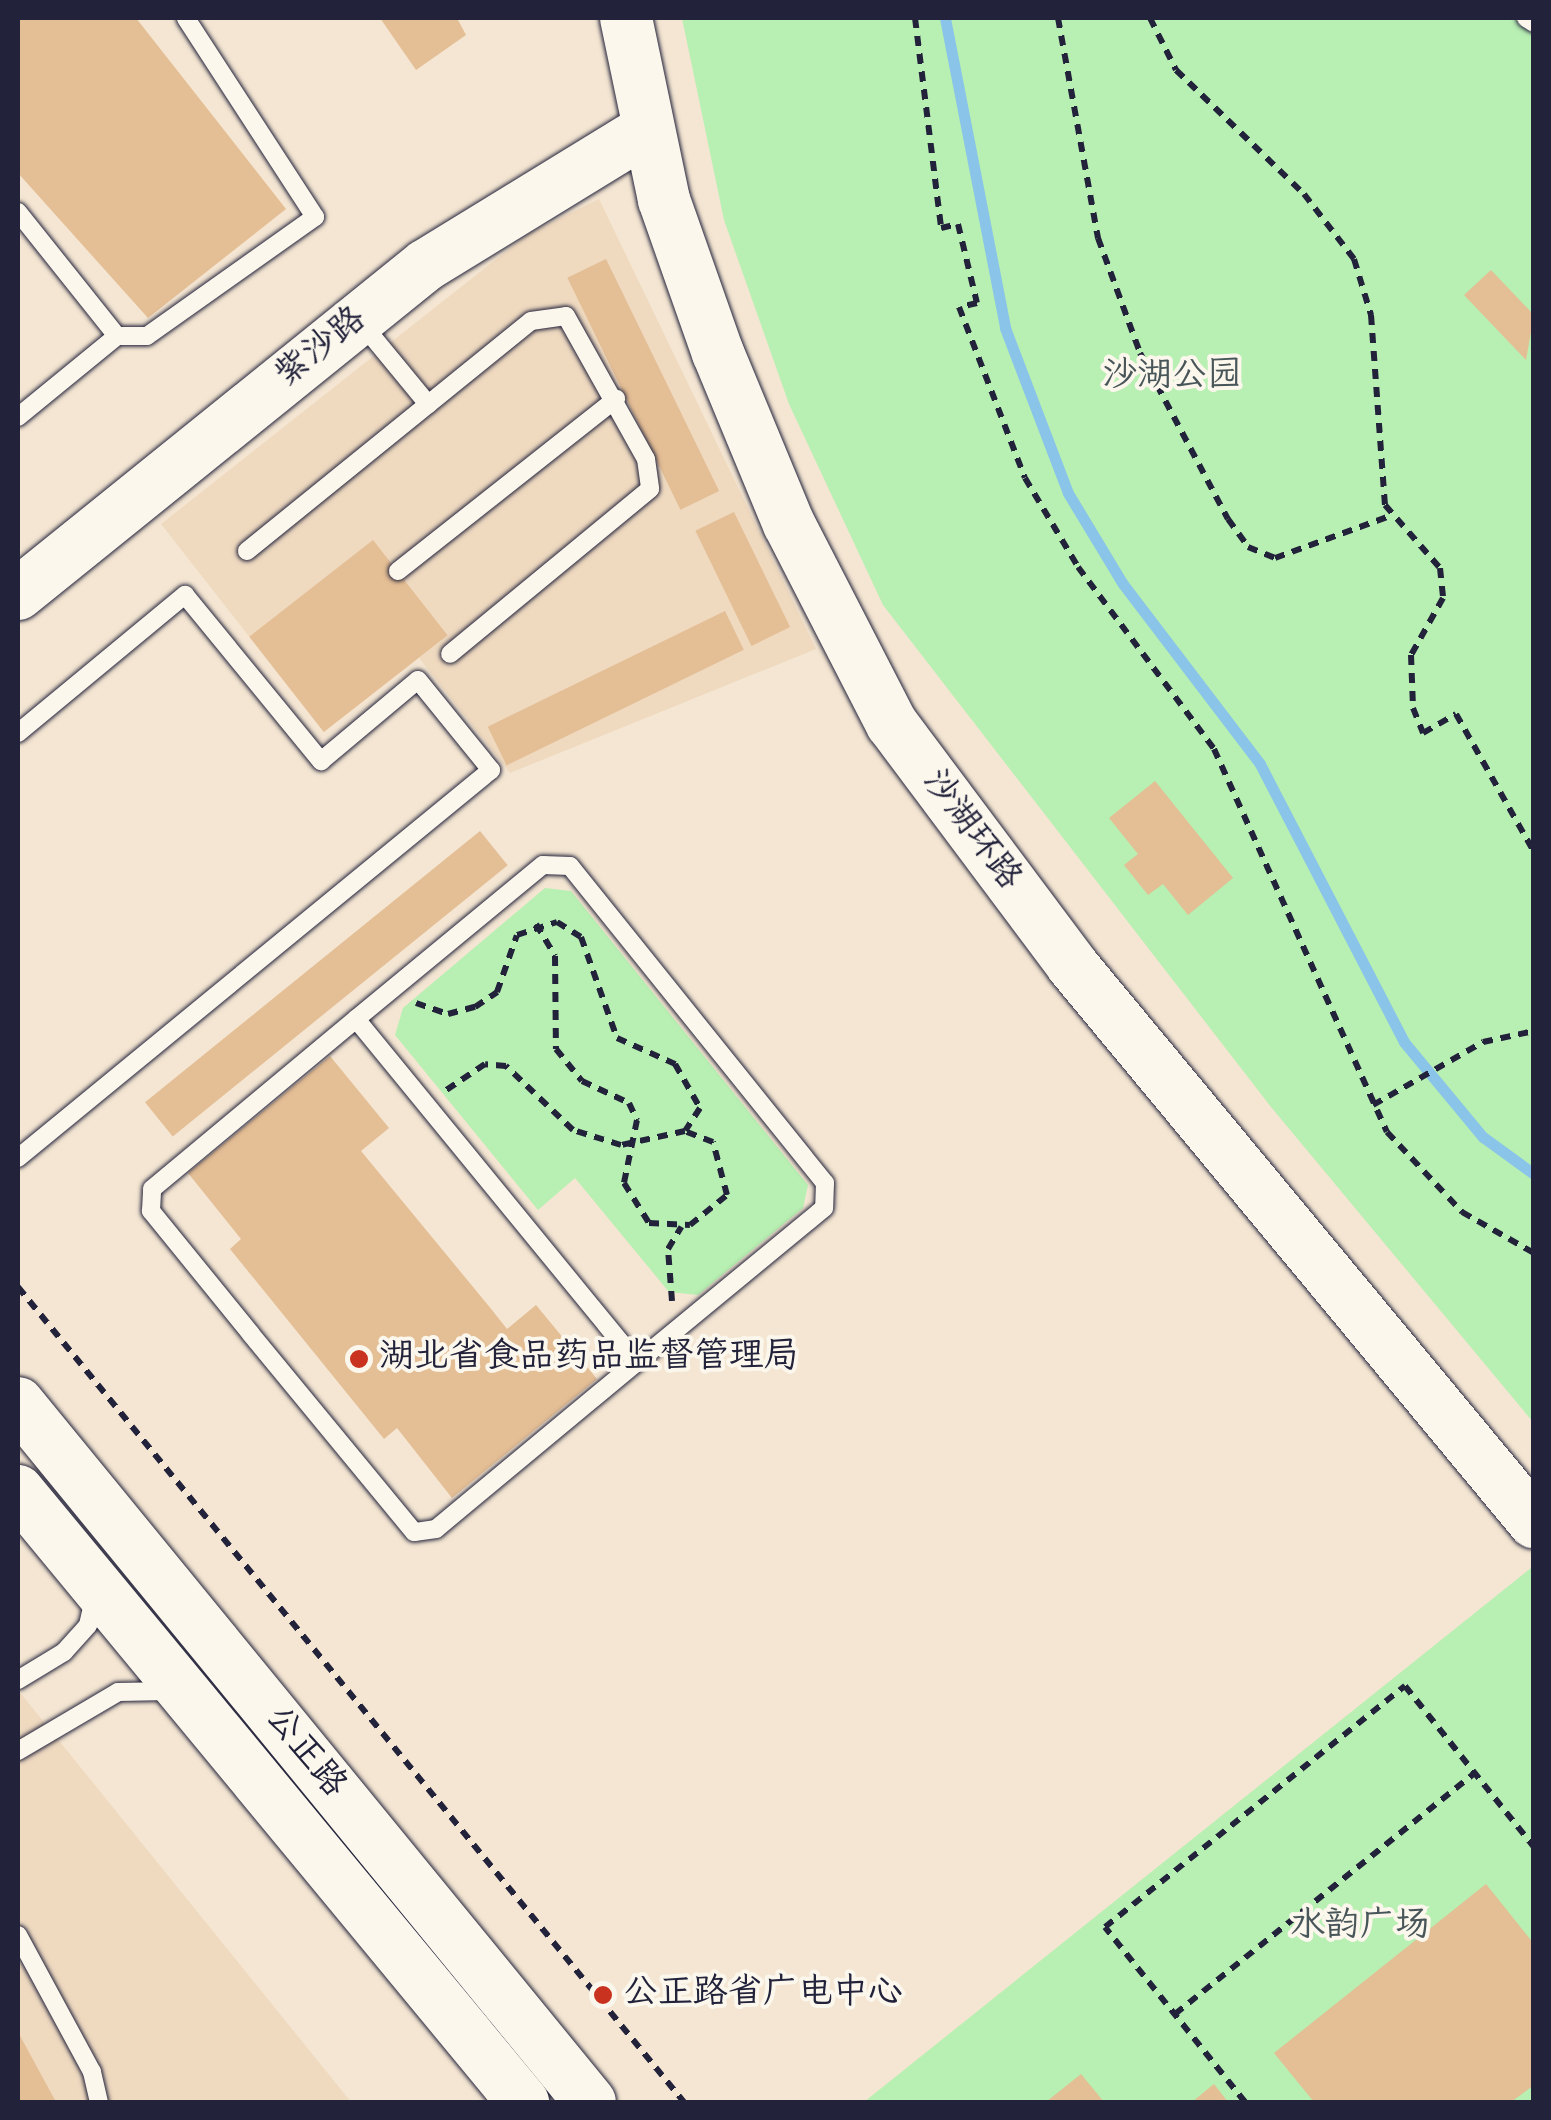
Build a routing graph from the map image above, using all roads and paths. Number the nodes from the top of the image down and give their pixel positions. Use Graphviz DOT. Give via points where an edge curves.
graph roads {
  1 [pos="186,18"];
  2 [pos="626,18"];
  3 [pos="915,18"];
  4 [pos="1058,18"];
  5 [pos="1150,18"];
  6 [pos="1526,18"];
  7 [pos="1534,24"];
  8 [pos="642,112"];
  9 [pos="18,212"];
  10 [pos="359,320"];
  11 [pos="117,336"];
  12 [pos="616,399"];
  13 [pos="428,404"];
  14 [pos="18,418"];
  15 [pos="1390,516"];
  16 [pos="18,548"];
  17 [pos="247,551"];
  18 [pos="398,571"];
  19 [pos="18,594"];
  20 [pos="450,654"];
  21 [pos="18,733"];
  22 [pos="1534,852"];
  23 [pos="535,922"];
  24 [pos="397,985"];
  25 [pos="356,1019"];
  26 [pos="1534,1031"];
  27 [pos="1372,1105"];
  28 [pos="427,1106"];
  29 [pos="684,1131"];
  30 [pos="633,1144"];
  31 [pos="18,1158"];
  32 [pos="682,1226"];
  33 [pos="1534,1253"];
  34 [pos="18,1287"];
  35 [pos="679,1328"];
  36 [pos="637,1362"];
  37 [pos="18,1403"];
  38 [pos="18,1491"];
  39 [pos="1534,1522"];
  40 [pos="94,1584"];
  41 [pos="18,1680"];
  42 [pos="189,1698"];
  43 [pos="18,1751"];
  44 [pos="1474,1773"];
  45 [pos="1534,1847"];
  46 [pos="18,1935"];
  47 [pos="1175,2014"];
  48 [pos="99,2102"];
  49 [pos="523,2102"];
  50 [pos="590,2102"];
  51 [pos="684,2102"];
  52 [pos="1246,2102"];
  1 -- 11 [label="lane" via="315,217 148,336"];
  2 -- 8 [label="main road, 沙湖环路"];
  3 -- 27 [label="path" via="941,228 958,224 978,302 959,307 1000,425 1078,567 1214,749 1266,846"];
  4 -- 15 [label="path" via="1098,238 1140,352 1228,519 1248,547 1274,558"];
  5 -- 15 [label="path" via="1176,70 1304,194 1354,259 1370,315"];
  6 -- 7 [label="lane"];
  8 -- 10 [label="main road, 紫沙路"];
  8 -- 16 [label="main road, 紫沙路" via="399,249"];
  8 -- 39 [label="main road, 沙湖环路" via="750,438 892,724 1072,966"];
  9 -- 11 [label="lane"];
  10 -- 13 [label="lane"];
  10 -- 19 [label="main road, 紫沙路"];
  11 -- 14 [label="lane"];
  12 -- 13 [label="lane" via="583,334 556,313 530,321"];
  12 -- 18 [label="lane"];
  12 -- 20 [label="lane" via="650,489"];
  13 -- 17 [label="lane"];
  15 -- 22 [label="path" via="1440,568 1443,598 1408,672 1422,733 1456,714"];
  21 -- 31 [label="lane" via="184,595 321,761 418,680 491,770"];
  23 -- 24 [label="path" via="506,951 497,992 475,1007 423,1010"];
  23 -- 29 [label="path" via="582,937 617,1038 656,1052 692,1084 700,1108"];
  23 -- 30 [label="path" via="555,956 556,1049 582,1080 629,1102"];
  24 -- 25 [label="lane"];
  24 -- 35 [label="lane" via="543,865 570,866 825,1182 824,1208"];
  25 -- 28 [label="lane"];
  25 -- 36 [label="lane" via="152,1189 150,1211 414,1532 436,1529"];
  26 -- 27 [label="path" via="1472,1048"];
  27 -- 33 [label="path" via="1418,1172 1462,1212"];
  28 -- 30 [label="path" via="469,1072 506,1066 573,1130"];
  28 -- 36 [label="lane"];
  29 -- 30 [label="path"];
  29 -- 32 [label="path" via="713,1142 728,1176 712,1212"];
  30 -- 32 [label="path" via="622,1161 636,1209 648,1223"];
  32 -- 35 [label="path" via="666,1274"];
  34 -- 51 [label="path"];
  35 -- 36 [label="lane"];
  37 -- 50 [label="main road, 公正路"];
  38 -- 40 [label="main road, 公正路"];
  40 -- 41 [label="lane" via="88,1625"];
  40 -- 42 [label="main road, 公正路"];
  42 -- 43 [label="lane" via="118,1692"];
  42 -- 49 [label="main road, 公正路"];
  44 -- 45 [label="path"];
  44 -- 47 [label="path"];
  44 -- 47 [label="path" via="1405,1686 1105,1926"];
  46 -- 48 [label="lane" via="92,2072"];
  47 -- 52 [label="path"];
}
